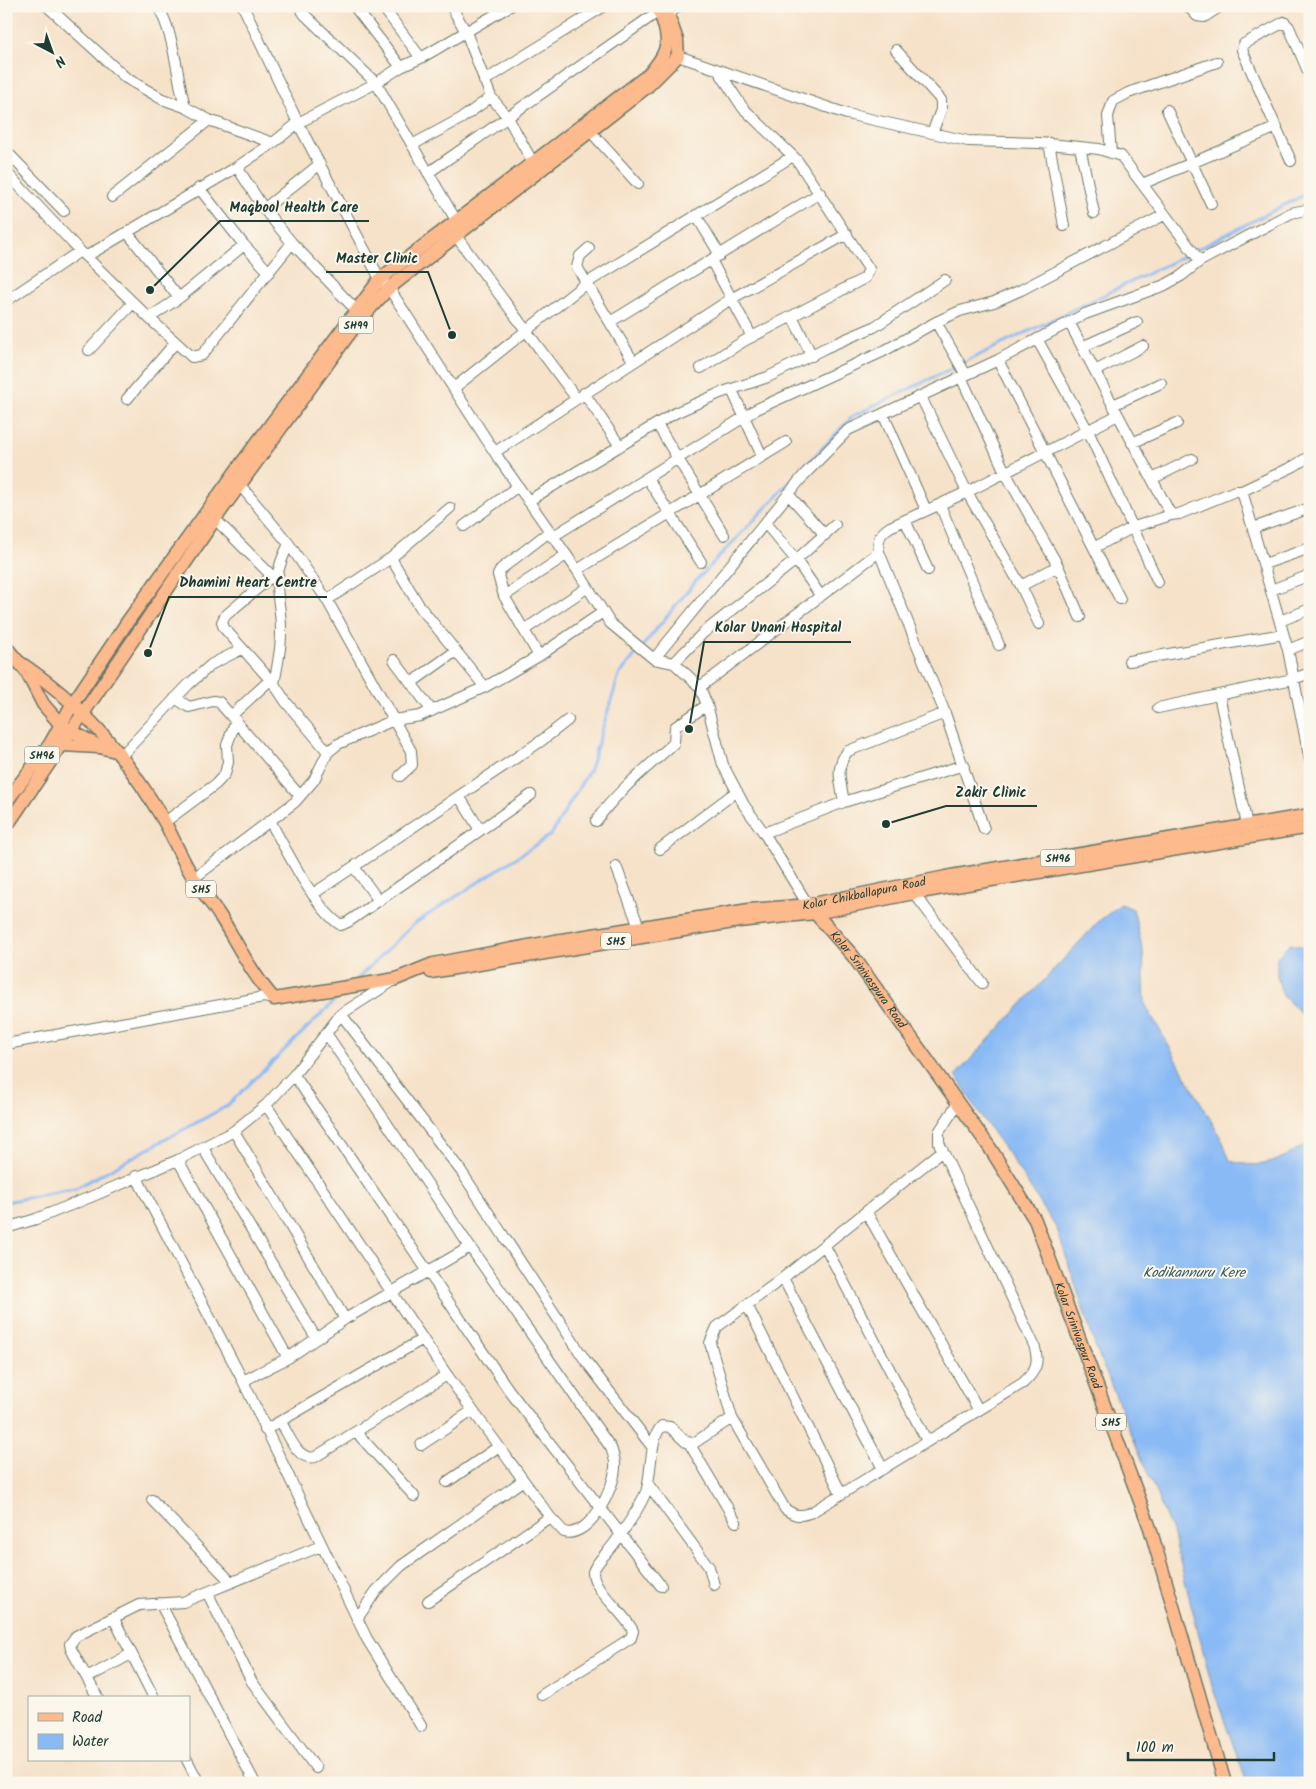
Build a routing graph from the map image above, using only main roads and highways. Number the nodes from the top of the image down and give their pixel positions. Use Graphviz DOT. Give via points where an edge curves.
graph roads {
  1 [pos="665,9"];
  2 [pos="6,647"];
  3 [pos="16,660"];
  4 [pos="90,680"];
  5 [pos="56,689"];
  6 [pos="44,704"];
  7 [pos="78,707"];
  8 [pos="67,728"];
  9 [pos="56,745"];
  10 [pos="100,747"];
  11 [pos="120,754"];
  12 [pos="6,802"];
  13 [pos="1310,815"];
  14 [pos="6,827"];
  15 [pos="1310,827"];
  16 [pos="811,909"];
  17 [pos="419,971"];
  18 [pos="925,1058"];
  19 [pos="1224,1783"];
  1 -- 4 [label="main road, SH99" via="668,37 663,59 648,75 380,279 128,621"];
  1 -- 7 [label="main road, SH99" via="677,40 678,56 648,86 389,288 357,323"];
  2 -- 3 [label="main road"];
  3 -- 5 [label="main road"];
  3 -- 6 [label="main road" via="26,671"];
  4 -- 5 [label="main road" via="76,691"];
  4 -- 7 [label="main road, SH99"];
  5 -- 7 [label="main road"];
  6 -- 8 [label="main road"];
  6 -- 9 [label="main road"];
  7 -- 8 [label="main road, SH96"];
  7 -- 11 [label="main road, SH5"];
  8 -- 9 [label="main road, SH96"];
  8 -- 10 [label="main road"];
  9 -- 10 [label="main road"];
  9 -- 12 [label="main road, SH96"];
  9 -- 14 [label="main road, SH96"];
  10 -- 11 [label="main road"];
  11 -- 17 [label="main road, SH5" via="165,822 194,878 246,964 274,999 391,979"];
  13 -- 16 [label="main road, Kolar Chikballapura Road / SH96" via="950,876"];
  15 -- 16 [label="main road, Kolar Chikballapura Road / SH96"];
  16 -- 17 [label="main road, SH5" via="515,960 433,972"];
  16 -- 17 [label="main road, Kolar Chikballapura Road / SH5" via="749,910 639,927 433,964"];
  16 -- 18 [label="main road, Kolar Srinivaspura Road / SH5" via="853,956"];
  18 -- 19 [label="main road, Kolar Srinivaspur Road / SH5" via="990,1148 1035,1220 1150,1528"];
}
